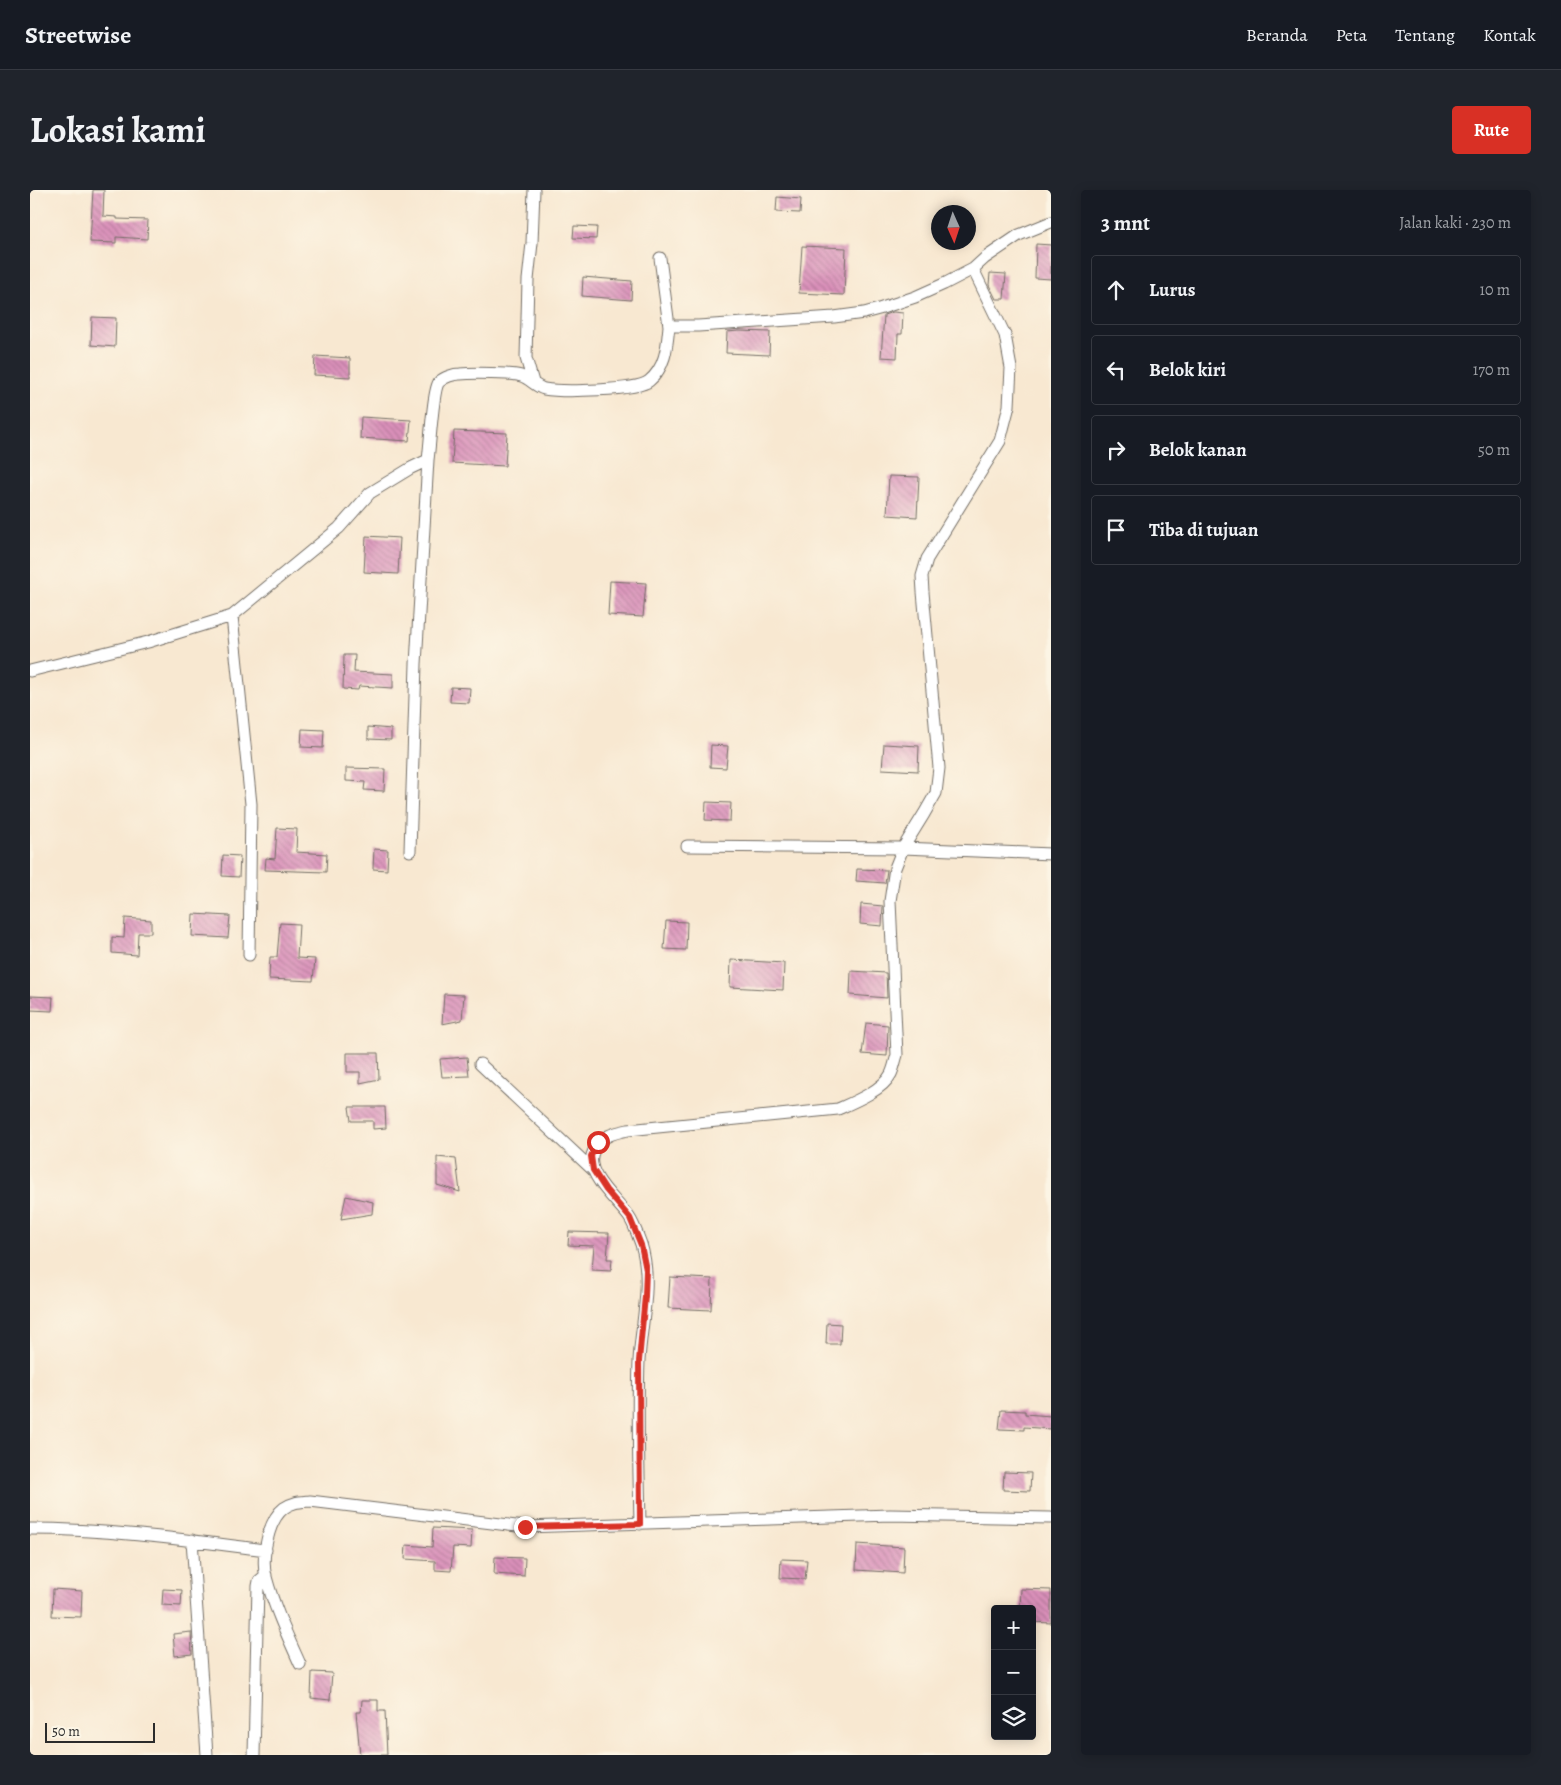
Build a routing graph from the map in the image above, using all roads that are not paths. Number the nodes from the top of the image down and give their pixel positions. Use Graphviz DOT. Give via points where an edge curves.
graph roads {
  1 [pos="534,190"];
  2 [pos="1051,222"];
  3 [pos="660,258"];
  4 [pos="973,269"];
  5 [pos="670,326"];
  6 [pos="533,382"];
  7 [pos="428,460"];
  8 [pos="232,616"];
  9 [pos="30,671"];
  10 [pos="687,846"];
  11 [pos="903,848"];
  12 [pos="410,851"];
  13 [pos="1051,854"];
  14 [pos="249,955"];
  15 [pos="480,1064"];
  16 [pos="593,1170"];
  17 [pos="1051,1518"];
  18 [pos="640,1524"];
  19 [pos="30,1529"];
  20 [pos="192,1540"];
  21 [pos="266,1550"];
  22 [pos="266,1575"];
  23 [pos="300,1664"];
  24 [pos="207,1755"];
  25 [pos="254,1755"];
  1 -- 6 [label="street" via="526,358"];
  2 -- 4 [label="street" via="1019,235"];
  3 -- 5 [label="street"];
  4 -- 5 [label="street" via="915,297 864,313"];
  4 -- 11 [label="street" via="1006,335 1011,368 1009,406 1000,441 927,559 922,576 940,768 936,792"];
  5 -- 6 [label="street" via="666,356 648,382 630,387 585,390 542,388"];
  6 -- 7 [label="street" via="520,375 460,374 439,382 434,393"];
  7 -- 8 [label="street" via="370,493 339,528"];
  7 -- 12 [label="street" via="416,664"];
  8 -- 9 [label="street" via="148,642"];
  8 -- 14 [label="street" via="251,804"];
  10 -- 11 [label="street"];
  11 -- 13 [label="street"];
  11 -- 16 [label="street" via="895,868 890,901 897,1055 890,1076 877,1089 838,1109 611,1134 598,1142 591,1156"];
  15 -- 16 [label="street"];
  16 -- 18 [label="street" via="630,1218 641,1245 646,1270 639,1361"];
  17 -- 18 [label="street" via="890,1515"];
  18 -- 21 [label="street" via="525,1527 310,1501 294,1503 283,1509 275,1518"];
  19 -- 20 [label="street" via="74,1529"];
  20 -- 21 [label="street"];
  20 -- 24 [label="street"];
  21 -- 22 [label="street"];
  22 -- 23 [label="street"];
  22 -- 25 [label="street" via="258,1586"];
}
